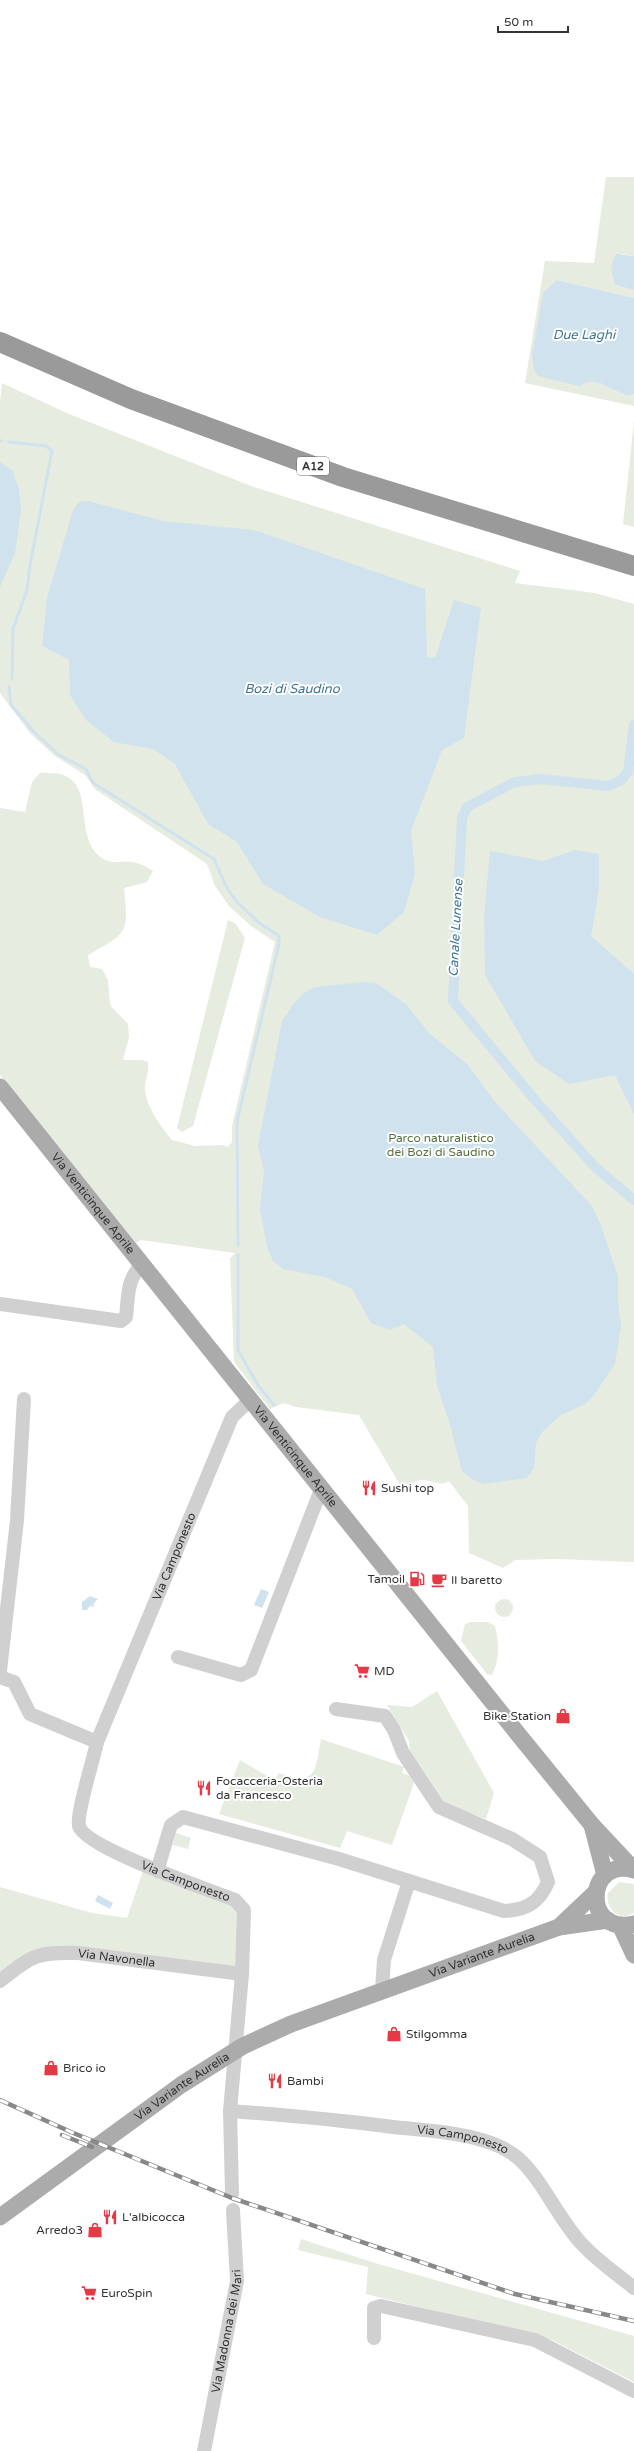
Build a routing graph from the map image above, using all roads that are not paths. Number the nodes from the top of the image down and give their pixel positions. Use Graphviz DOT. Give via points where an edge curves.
graph roads {
  1 [pos="0,342"];
  2 [pos="0,357"];
  3 [pos="634,566"];
  4 [pos="634,580"];
  5 [pos="0,1087"];
  6 [pos="142,1265"];
  7 [pos="0,1304"];
  8 [pos="24,1399"];
  9 [pos="251,1399"];
  10 [pos="322,1487"];
  11 [pos="178,1657"];
  12 [pos="0,1671"];
  13 [pos="0,1677"];
  14 [pos="336,1709"];
  15 [pos="97,1742"];
  16 [pos="592,1825"];
  17 [pos="633,1869"];
  18 [pos="157,1871"];
  19 [pos="605,1876"];
  20 [pos="409,1881"];
  21 [pos="596,1892"];
  22 [pos="620,1923"];
  23 [pos="559,1927"];
  24 [pos="634,1955"];
  25 [pos="242,1974"];
  26 [pos="0,1981"];
  27 [pos="382,1990"];
  28 [pos="234,2051"];
  29 [pos="230,2111"];
  30 [pos="232,2193"];
  31 [pos="233,2210"];
  32 [pos="0,2216"];
  33 [pos="634,2288"];
  34 [pos="374,2338"];
  35 [pos="633,2390"];
  36 [pos="204,2451"];
  1 -- 3 [label="highway, A12 / A12" via="132,399 343,477"];
  2 -- 4 [label="highway, A12 / A12" via="131,412 343,490"];
  5 -- 6 [label="main road, Via Venticinque Aprile"];
  6 -- 7 [label="street" via="136,1270 130,1284 126,1317 121,1321"];
  6 -- 9 [label="main road, Via Venticinque Aprile"];
  8 -- 12 [label="street" via="17,1520"];
  9 -- 10 [label="main road, Via Venticinque Aprile"];
  9 -- 15 [label="street, Via Camponesto" via="232,1417"];
  10 -- 11 [label="street" via="252,1670 241,1675"];
  10 -- 16 [label="main road, Via Venticinque Aprile"];
  13 -- 15 [label="street" via="14,1682 30,1714"];
  14 -- 20 [label="street" via="385,1716 403,1753 440,1806 512,1839 540,1857 548,1882 534,1904 519,1910 504,1911"];
  15 -- 18 [label="street, Via Camponesto" via="79,1820 81,1831 115,1852"];
  16 -- 17 [label="main road, Via Venticinque Aprile"];
  16 -- 19 [label="main road, Via Venticinque Aprile"];
  17 -- 19 [label="main road" via="613,1870"];
  18 -- 20 [label="street" via="171,1825 183,1817"];
  18 -- 25 [label="street, Via Camponesto" via="240,1903 244,1910"];
  19 -- 21 [label="main road, Via Variante Aurelia"];
  20 -- 27 [label="street" via="384,1960"];
  21 -- 22 [label="main road" via="598,1908"];
  21 -- 23 [label="main road, Via Variante Aurelia"];
  22 -- 23 [label="main road, Via Variante Aurelia"];
  22 -- 24 [label="main road"];
  23 -- 27 [label="main road, Via Variante Aurelia"];
  25 -- 26 [label="street, Via Navonella" via="55,1952 34,1956"];
  25 -- 28 [label="street, Via Camponesto" via="238,2032"];
  27 -- 28 [label="main road, Via Variante Aurelia" via="291,2024"];
  28 -- 29 [label="street"];
  28 -- 32 [label="main road, Via Variante Aurelia" via="181,2085"];
  29 -- 30 [label="street"];
  29 -- 33 [label="street, Via Camponesto" via="317,2117 448,2134 493,2144 506,2150 528,2169 558,2215 581,2244"];
  31 -- 36 [label="street, Via Madonna dei Mari" via="237,2281"];
  34 -- 35 [label="street" via="374,2308 381,2306 535,2340"];
}
